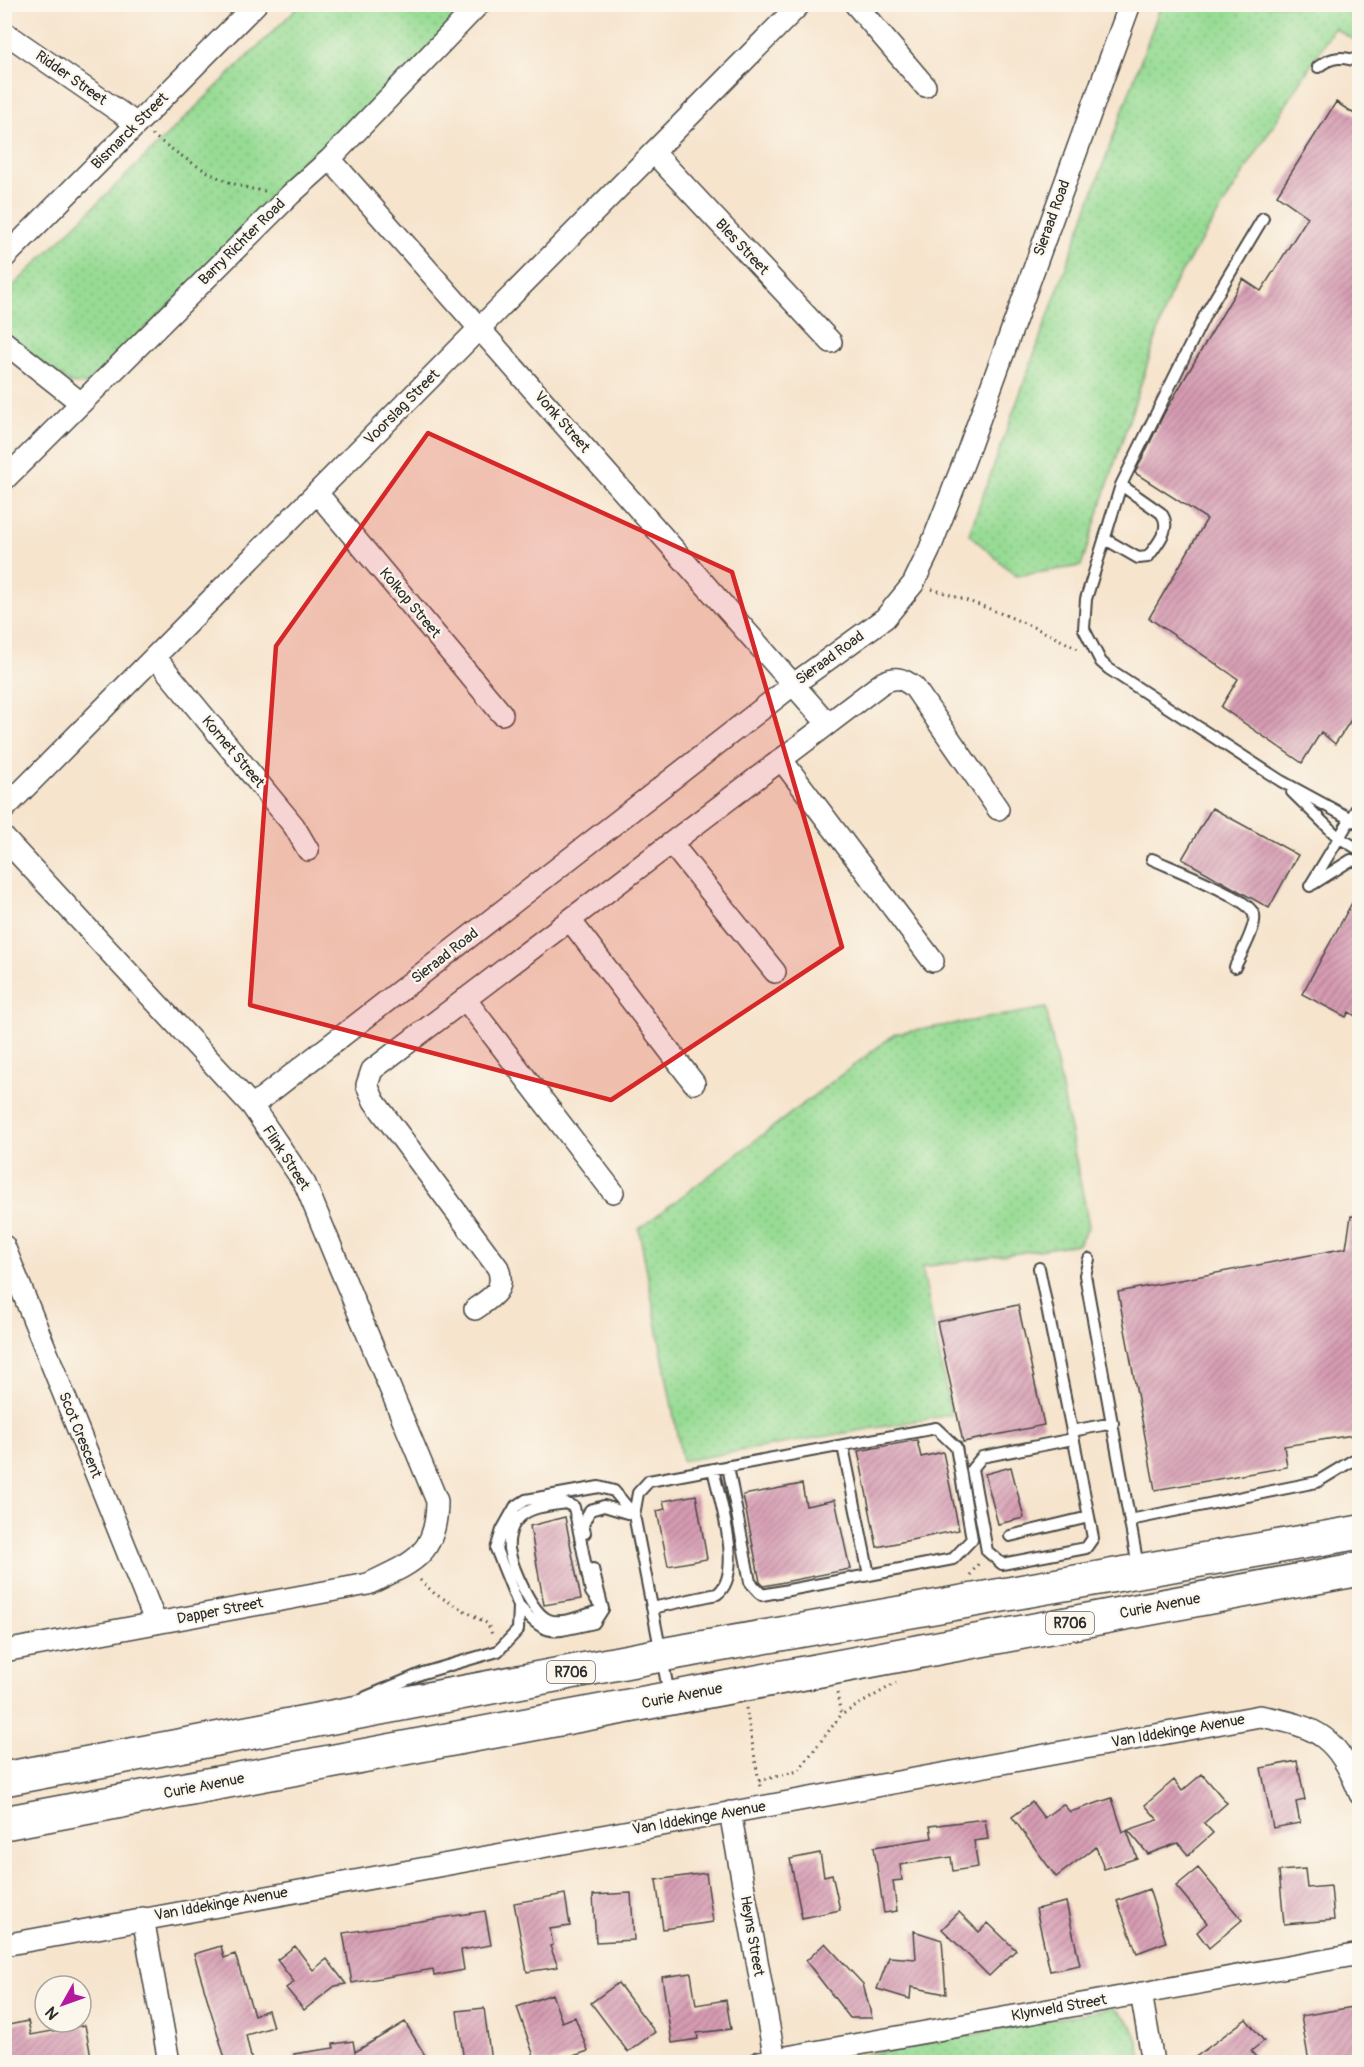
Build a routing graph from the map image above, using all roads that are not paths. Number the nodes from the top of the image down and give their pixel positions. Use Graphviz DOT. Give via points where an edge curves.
graph roads {
  1 [pos="256,4"];
  2 [pos="479,4"];
  3 [pos="800,4"];
  4 [pos="855,4"];
  5 [pos="1130,4"];
  6 [pos="4,32"];
  7 [pos="1359,62"];
  8 [pos="1318,67"];
  9 [pos="925,86"];
  10 [pos="137,124"];
  11 [pos="654,153"];
  12 [pos="330,159"];
  13 [pos="1263,218"];
  14 [pos="4,258"];
  15 [pos="480,328"];
  16 [pos="4,342"];
  17 [pos="831,342"];
  18 [pos="81,402"];
  19 [pos="4,480"];
  20 [pos="1120,484"];
  21 [pos="317,493"];
  22 [pos="1105,538"];
  23 [pos="154,657"];
  24 [pos="794,684"];
  25 [pos="502,714"];
  26 [pos="828,724"];
  27 [pos="781,759"];
  28 [pos="1281,781"];
  29 [pos="1359,803"];
  30 [pos="4,809"];
  31 [pos="998,809"];
  32 [pos="1349,818"];
  33 [pos="1359,824"];
  34 [pos="1338,837"];
  35 [pos="4,838"];
  36 [pos="671,843"];
  37 [pos="308,850"];
  38 [pos="1359,850"];
  39 [pos="1152,859"];
  40 [pos="1359,862"];
  41 [pos="570,920"];
  42 [pos="933,961"];
  43 [pos="1235,967"];
  44 [pos="775,972"];
  45 [pos="465,999"];
  46 [pos="694,1083"];
  47 [pos="252,1106"];
  48 [pos="613,1192"];
  49 [pos="4,1246"];
  50 [pos="1089,1259"];
  51 [pos="1039,1268"];
  52 [pos="475,1309"];
  53 [pos="1113,1423"];
  54 [pos="1073,1435"];
  55 [pos="843,1446"];
  56 [pos="1359,1456"];
  57 [pos="728,1466"];
  58 [pos="713,1469"];
  59 [pos="565,1493"];
  60 [pos="1359,1512"];
  61 [pos="634,1515"];
  62 [pos="1089,1517"];
  63 [pos="1130,1521"];
  64 [pos="583,1525"];
  65 [pos="1359,1532"];
  66 [pos="1010,1536"];
  67 [pos="426,1549"];
  68 [pos="1359,1569"];
  69 [pos="1138,1570"];
  70 [pos="869,1575"];
  71 [pos="519,1606"];
  72 [pos="652,1608"];
  73 [pos="603,1609"];
  74 [pos="156,1623"];
  75 [pos="4,1651"];
  76 [pos="661,1655"];
  77 [pos="670,1699"];
  78 [pos="304,1722"];
  79 [pos="4,1779"];
  80 [pos="1359,1794"];
  81 [pos="730,1812"];
  82 [pos="4,1823"];
  83 [pos="142,1918"];
  84 [pos="4,1945"];
  85 [pos="1359,1954"];
  86 [pos="1141,1993"];
  87 [pos="767,2061"];
  88 [pos="169,2062"];
  89 [pos="1153,2062"];
  1 -- 10 [label="street, Bismarck Street"];
  2 -- 12 [label="street, Barry Richter Road"];
  3 -- 11 [label="street, Voorslag Street"];
  4 -- 9 [label="street"];
  5 -- 24 [label="street, Sieraad Road" via="965,459 913,584 885,618"];
  6 -- 10 [label="street, Ridder Street"];
  7 -- 8 [label="lane" via="1328,59"];
  10 -- 14 [label="street, Bismarck Street"];
  11 -- 15 [label="street, Voorslag Street"];
  11 -- 17 [label="street, Bles Street"];
  12 -- 15 [label="street, Vonk Street"];
  12 -- 18 [label="street, Barry Richter Road"];
  13 -- 20 [label="lane" via="1204,315"];
  15 -- 21 [label="street, Voorslag Street"];
  15 -- 24 [label="street, Vonk Street"];
  16 -- 18 [label="street"];
  18 -- 19 [label="street, Barry Richter Road"];
  20 -- 22 [label="lane"];
  20 -- 22 [label="lane" via="1161,513 1165,530 1144,558"];
  21 -- 23 [label="street, Voorslag Street"];
  21 -- 25 [label="street, Kolkop Street"];
  22 -- 28 [label="lane" via="1086,599 1084,629 1101,662"];
  23 -- 30 [label="street, Voorslag Street"];
  23 -- 37 [label="street, Kornet Street" via="294,826"];
  24 -- 26 [label="street, Vonk Street"];
  24 -- 47 [label="street, Sieraad Road"];
  26 -- 27 [label="street"];
  26 -- 31 [label="street" via="882,683 893,677 903,680 925,701"];
  27 -- 36 [label="street"];
  27 -- 42 [label="street"];
  28 -- 32 [label="lane"];
  28 -- 34 [label="lane"];
  29 -- 32 [label="lane"];
  32 -- 33 [label="lane"];
  32 -- 34 [label="lane"];
  34 -- 38 [label="lane"];
  34 -- 40 [label="lane" via="1310,886 1351,860"];
  35 -- 47 [label="street, Flink Street"];
  36 -- 41 [label="street"];
  36 -- 44 [label="street"];
  39 -- 43 [label="lane" via="1238,898 1252,910 1254,924"];
  41 -- 45 [label="street"];
  41 -- 46 [label="street"];
  45 -- 48 [label="street"];
  45 -- 52 [label="street" via="372,1070 367,1085 374,1101 498,1268 501,1285 497,1294"];
  47 -- 67 [label="street, Flink Street" via="305,1184 437,1501 437,1527"];
  49 -- 74 [label="street, Scot Crescent"];
  50 -- 53 [label="lane" via="1085,1275"];
  51 -- 54 [label="lane"];
  53 -- 54 [label="lane"];
  53 -- 63 [label="lane"];
  54 -- 62 [label="lane"];
  54 -- 62 [label="lane" via="982,1457 972,1469 987,1551 1002,1564 1086,1548 1093,1538"];
  55 -- 57 [label="lane"];
  55 -- 70 [label="lane"];
  55 -- 70 [label="lane" via="936,1428 956,1447 972,1539 953,1559"];
  56 -- 63 [label="lane" via="1317,1482"];
  57 -- 58 [label="lane"];
  57 -- 70 [label="lane" via="750,1582 762,1595"];
  58 -- 61 [label="lane" via="649,1481 638,1493"];
  58 -- 72 [label="lane" via="731,1557 729,1577 717,1594"];
  59 -- 61 [label="lane" via="599,1487 614,1491"];
  59 -- 64 [label="lane" via="577,1503"];
  59 -- 71 [label="lane" via="526,1500 516,1507 502,1530 496,1549"];
  60 -- 69 [label="main road" via="1184,1553"];
  61 -- 64 [label="lane" via="604,1506 590,1510"];
  61 -- 72 [label="lane"];
  62 -- 66 [label="lane"];
  63 -- 69 [label="lane"];
  64 -- 73 [label="lane"];
  65 -- 69 [label="main road, R706"];
  67 -- 74 [label="street, Dapper Street" via="406,1566 368,1584"];
  68 -- 77 [label="main road, Curie Avenue / R706"];
  69 -- 76 [label="main road, R706"];
  71 -- 73 [label="lane" via="535,1625 549,1632 594,1623"];
  71 -- 78 [label="lane" via="518,1630 498,1651 423,1673"];
  72 -- 76 [label="lane"];
  73 -- 73 [label="lane" via="551,1621 538,1615 509,1549 510,1532 518,1519 532,1509 565,1503 574,1507 591,1592"];
  74 -- 75 [label="street, Dapper Street"];
  76 -- 77 [label="lane"];
  76 -- 78 [label="main road, R706"];
  77 -- 82 [label="main road, Curie Avenue / R706"];
  78 -- 79 [label="main road, R706"];
  80 -- 81 [label="street, Van Iddekinge Avenue" via="1347,1762 1325,1737 1297,1723 1260,1716"];
  81 -- 83 [label="street, Van Iddekinge Avenue"];
  81 -- 87 [label="street, Heyns Street"];
  83 -- 84 [label="street, Van Iddekinge Avenue"];
  83 -- 88 [label="street"];
  85 -- 86 [label="street, Klynveld Street"];
  86 -- 87 [label="street, Klynveld Street"];
  86 -- 89 [label="street"];
}
